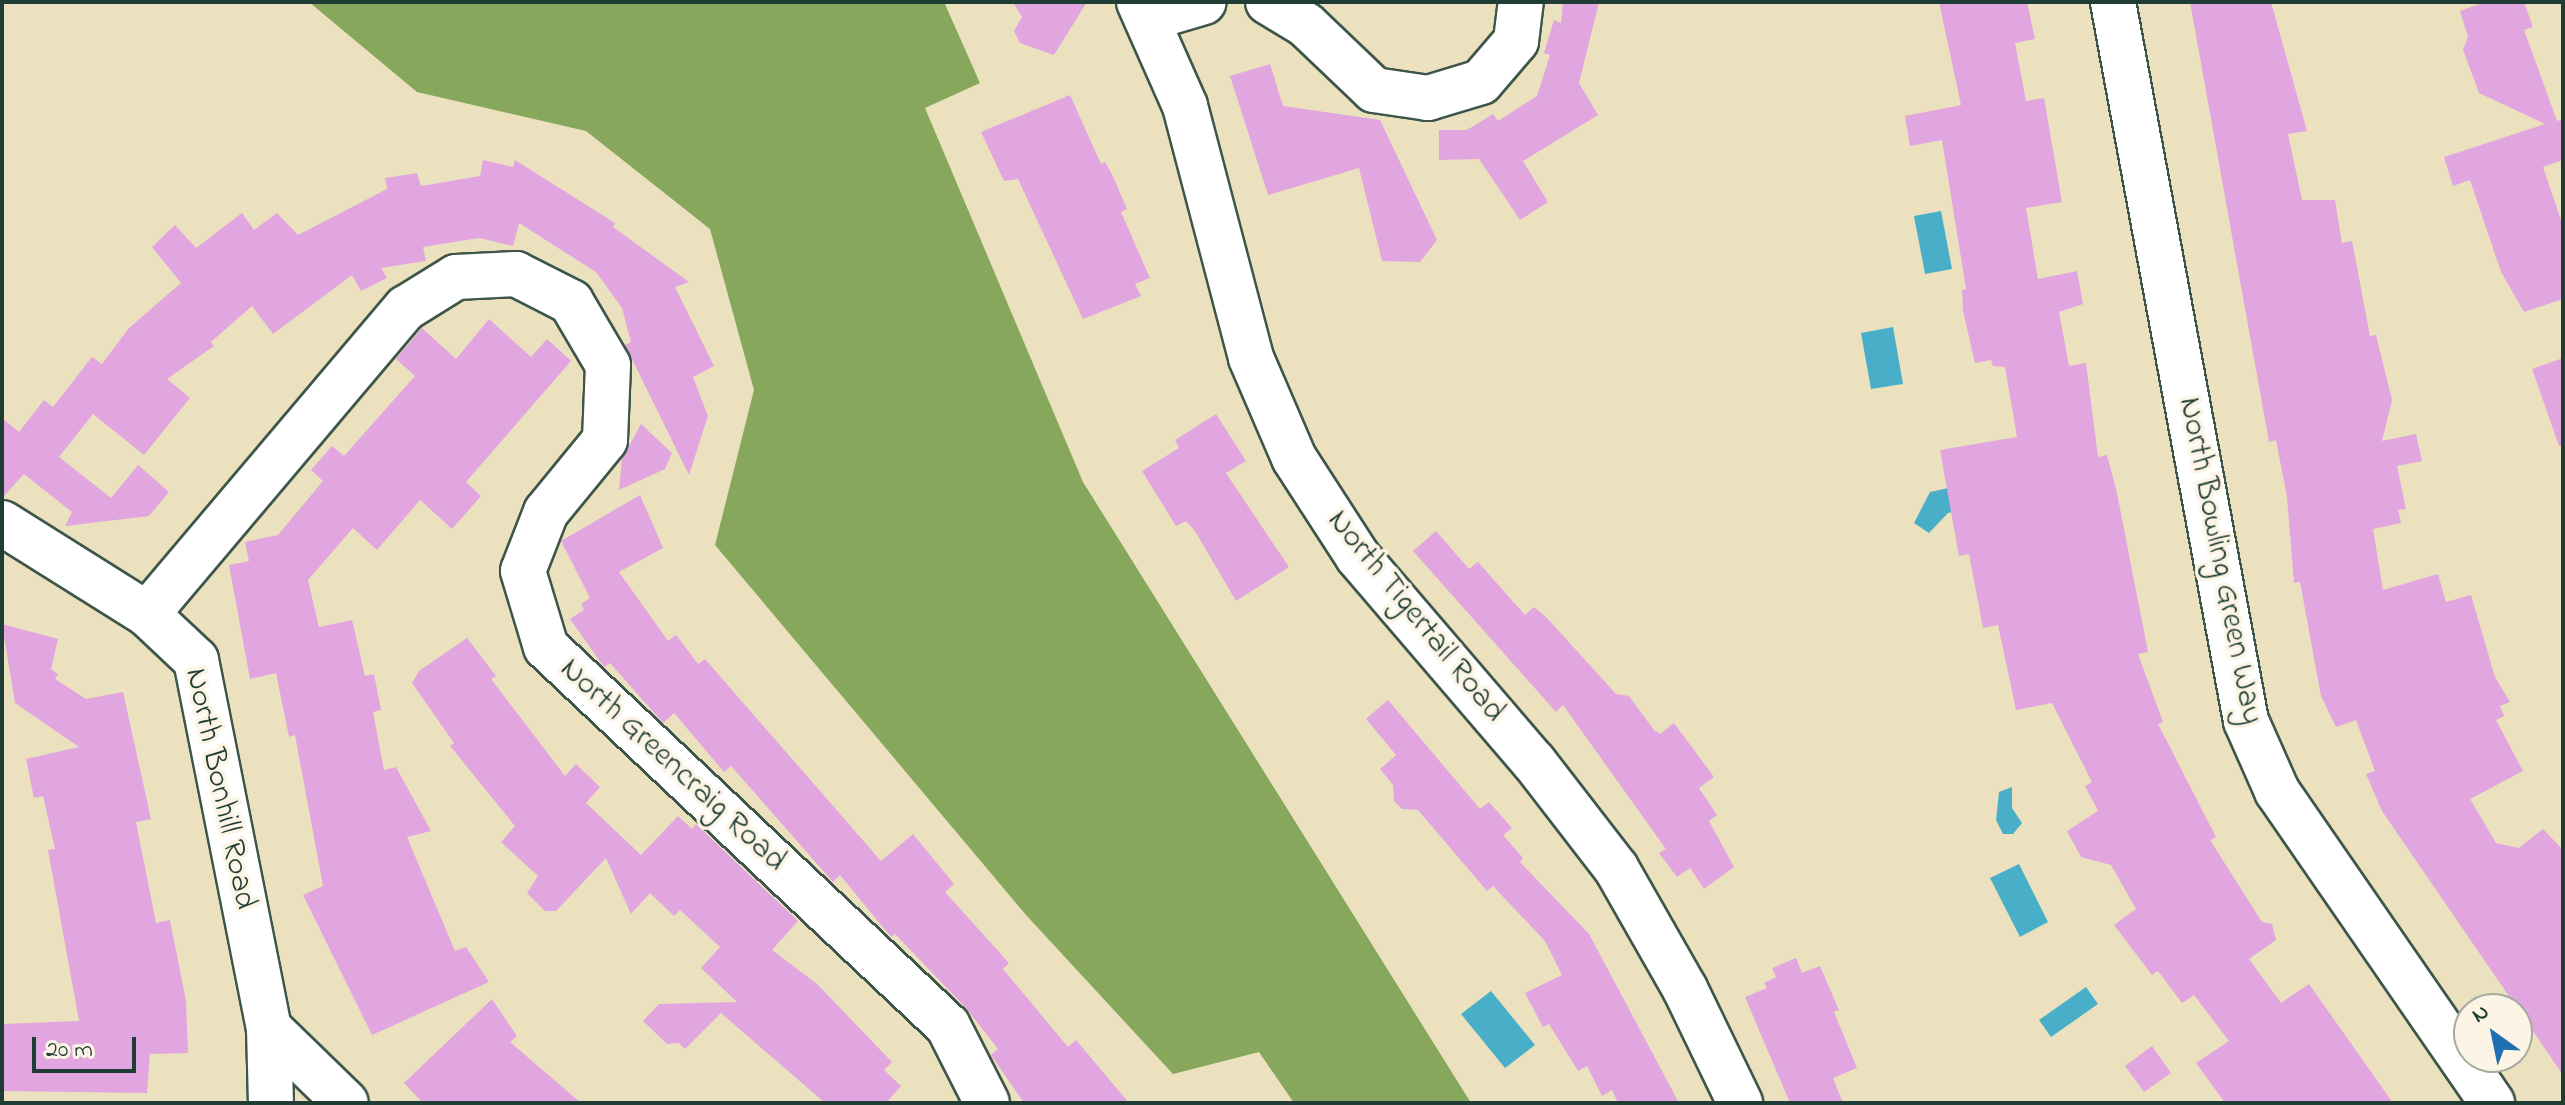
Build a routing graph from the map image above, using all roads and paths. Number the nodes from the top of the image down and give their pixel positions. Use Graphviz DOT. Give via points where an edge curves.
graph roads {
  1 [pos="1204,2"];
  2 [pos="1268,2"];
  3 [pos="1521,2"];
  4 [pos="2113,2"];
  5 [pos="1143,10"];
  6 [pos="2,523"];
  7 [pos="147,614"];
  8 [pos="269,1028"];
  9 [pos="271,1103"];
  10 [pos="346,1103"];
  11 [pos="987,1103"];
  12 [pos="1740,1103"];
  13 [pos="2492,1103"];
  1 -- 5 [label="street"];
  2 -- 3 [label="street" via="1306,25 1374,90 1428,98 1481,82 1516,41"];
  4 -- 13 [label="street, North Bowling Green Way" via="2246,721 2277,791"];
  5 -- 12 [label="street, North Tigertail Road" via="1185,106 1251,358 1294,458 1358,557 1534,762 1616,868 1685,989"];
  6 -- 7 [label="street, North Bonhill Road"];
  7 -- 8 [label="street, North Bonhill Road" via="196,660"];
  7 -- 11 [label="street, North Greencraig Road" via="406,308 456,277 516,274 571,302 608,365 605,440 546,512 523,571 546,647 948,1026"];
  8 -- 9 [label="street, North Bonhill Road"];
  8 -- 10 [label="street"];
}
